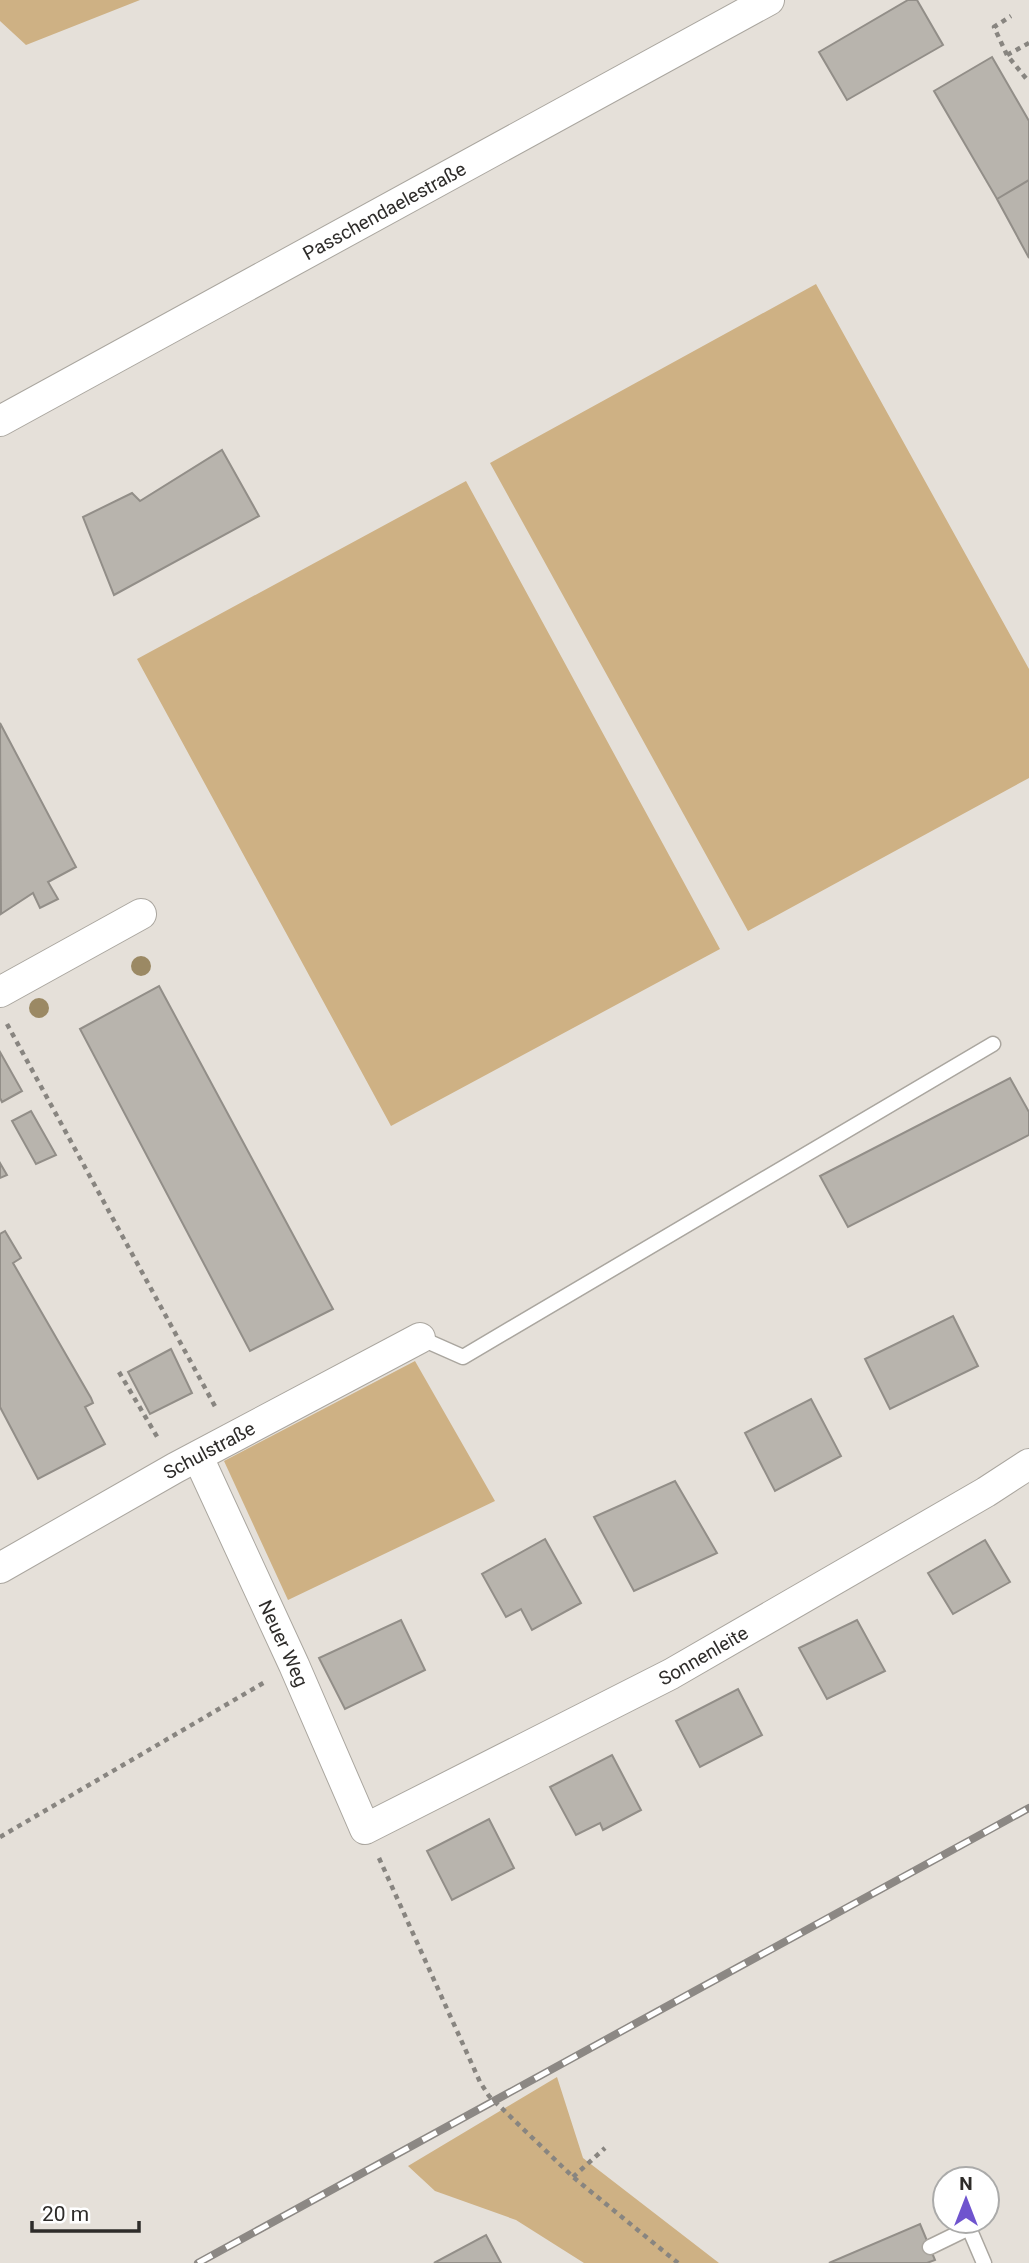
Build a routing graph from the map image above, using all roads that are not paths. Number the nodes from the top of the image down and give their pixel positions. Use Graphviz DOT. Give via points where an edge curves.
graph roads {
  1 [pos="769,0"];
  2 [pos="0,421"];
  3 [pos="141,914"];
  4 [pos="0,992"];
  5 [pos="993,1044"];
  6 [pos="421,1338"];
  7 [pos="186,1463"];
  8 [pos="1029,1464"];
  9 [pos="0,1568"];
  10 [pos="365,1829"];
  11 [pos="929,2247"];
  12 [pos="984,2263"];
  1 -- 2 [label="street, Passchendaelestraße"];
  3 -- 4 [label="street"];
  5 -- 6 [label="lane" via="463,1357"];
  6 -- 7 [label="street, Schulstraße"];
  7 -- 9 [label="street, Schulstraße"];
  7 -- 10 [label="street, Neuer Weg" via="294,1665"];
  8 -- 10 [label="street, Sonnenleite" via="671,1674"];
  11 -- 12 [label="lane" via="969,2228"];
}
